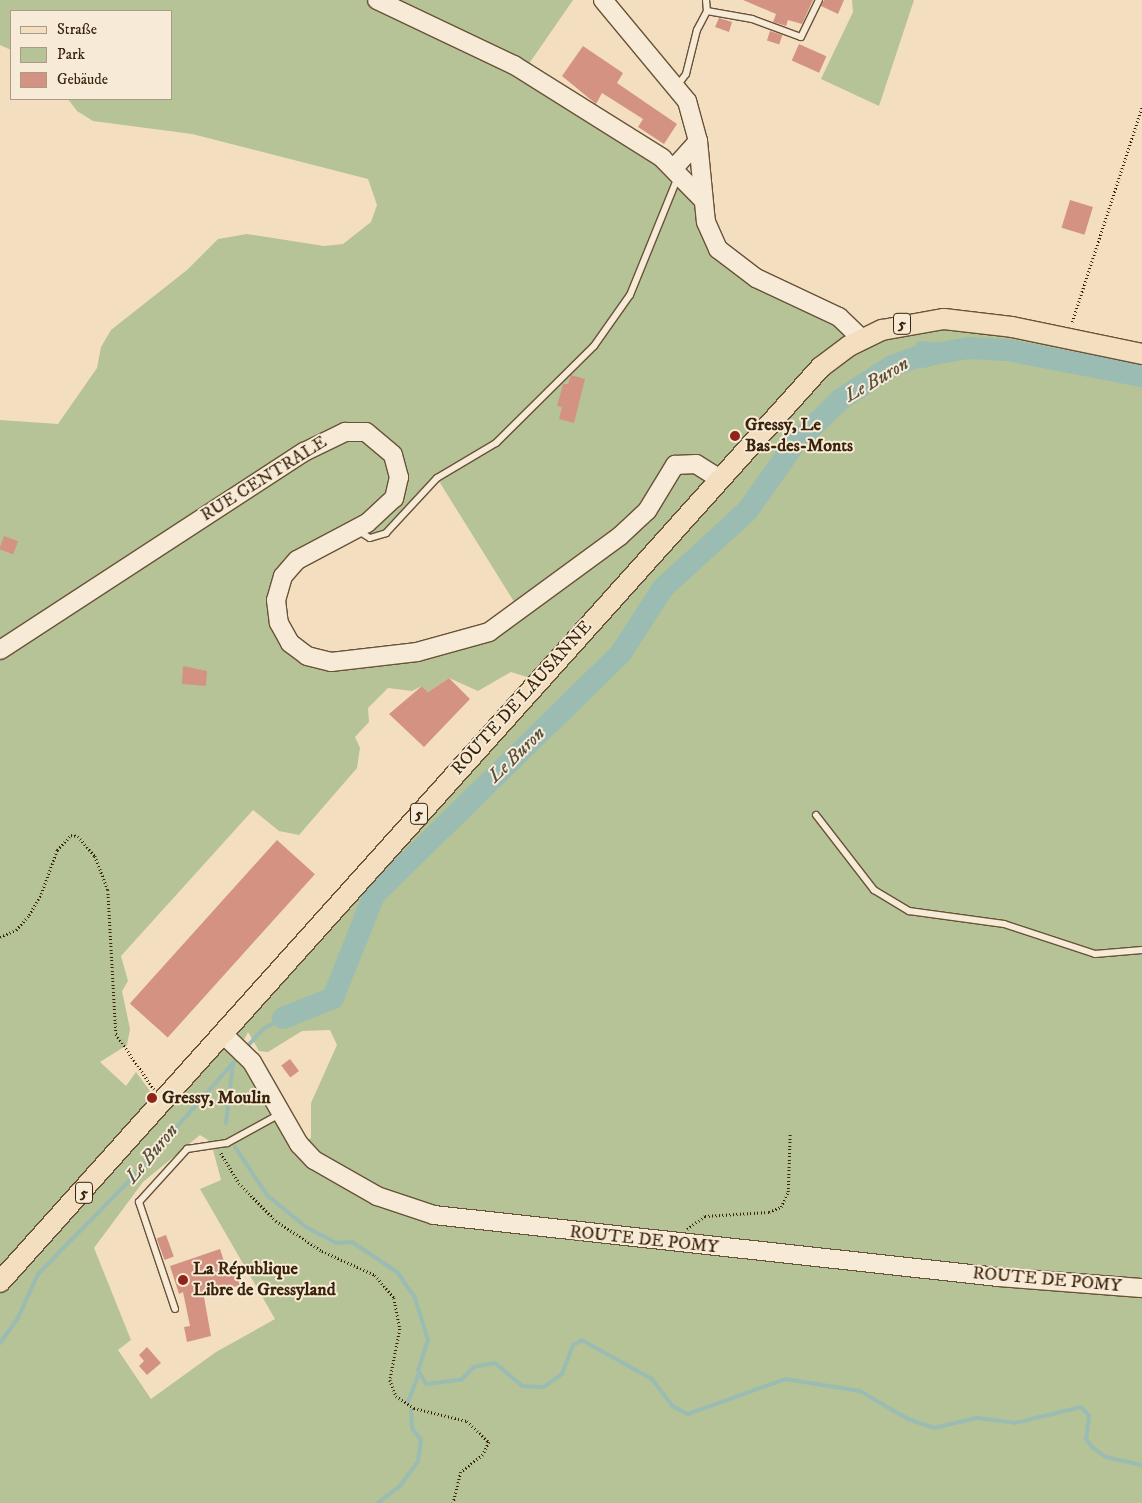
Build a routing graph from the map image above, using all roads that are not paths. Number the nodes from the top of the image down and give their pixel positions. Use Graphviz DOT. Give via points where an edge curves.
graph roads {
  1 [pos="378,0"];
  2 [pos="603,0"];
  3 [pos="706,0"];
  4 [pos="819,0"];
  5 [pos="707,11"];
  6 [pos="677,86"];
  7 [pos="698,141"];
  8 [pos="677,171"];
  9 [pos="702,199"];
  10 [pos="861,338"];
  11 [pos="1142,354"];
  12 [pos="717,477"];
  13 [pos="356,530"];
  14 [pos="0,650"];
  15 [pos="816,815"];
  16 [pos="1142,950"];
  17 [pos="229,1039"];
  18 [pos="280,1114"];
  19 [pos="0,1282"];
  20 [pos="1142,1288"];
  21 [pos="175,1309"];
  1 -- 8 [label="street" via="490,51"];
  2 -- 6 [label="street"];
  3 -- 5 [label="lane"];
  4 -- 5 [label="lane" via="801,37 752,19"];
  5 -- 6 [label="lane" via="697,30 686,74"];
  6 -- 7 [label="street" via="690,110"];
  7 -- 8 [label="street"];
  7 -- 9 [label="street"];
  8 -- 9 [label="street"];
  8 -- 13 [label="lane" via="630,295 594,346 496,443 437,478 386,533 370,538"];
  9 -- 10 [label="street" via="711,236 727,258 756,278 839,317"];
  10 -- 11 [label="main road, ROUTE DE LAUSANNE / 5" via="902,324 944,319 1067,338"];
  10 -- 12 [label="main road, ROUTE DE LAUSANNE / 5" via="808,379"];
  12 -- 13 [label="street, RUE CENTRALE" via="696,464 675,465 650,506 627,530 489,632 388,658 318,660 298,650 283,634 276,612 278,587 287,570 303,556"];
  12 -- 17 [label="main road, ROUTE DE LAUSANNE / 5"];
  13 -- 14 [label="street, RUE CENTRALE" via="387,508 399,477 386,446 355,430 323,440"];
  15 -- 16 [label="lane" via="865,881 910,911 1004,924 1096,954"];
  17 -- 18 [label="street, ROUTE DE POMY" via="252,1062"];
  17 -- 19 [label="main road, ROUTE DE LAUSANNE / 5" via="164,1101"];
  18 -- 20 [label="street, ROUTE DE POMY" via="314,1160 355,1186 399,1204 472,1222"];
  18 -- 21 [label="lane" via="227,1143 187,1149 139,1202"];
}
